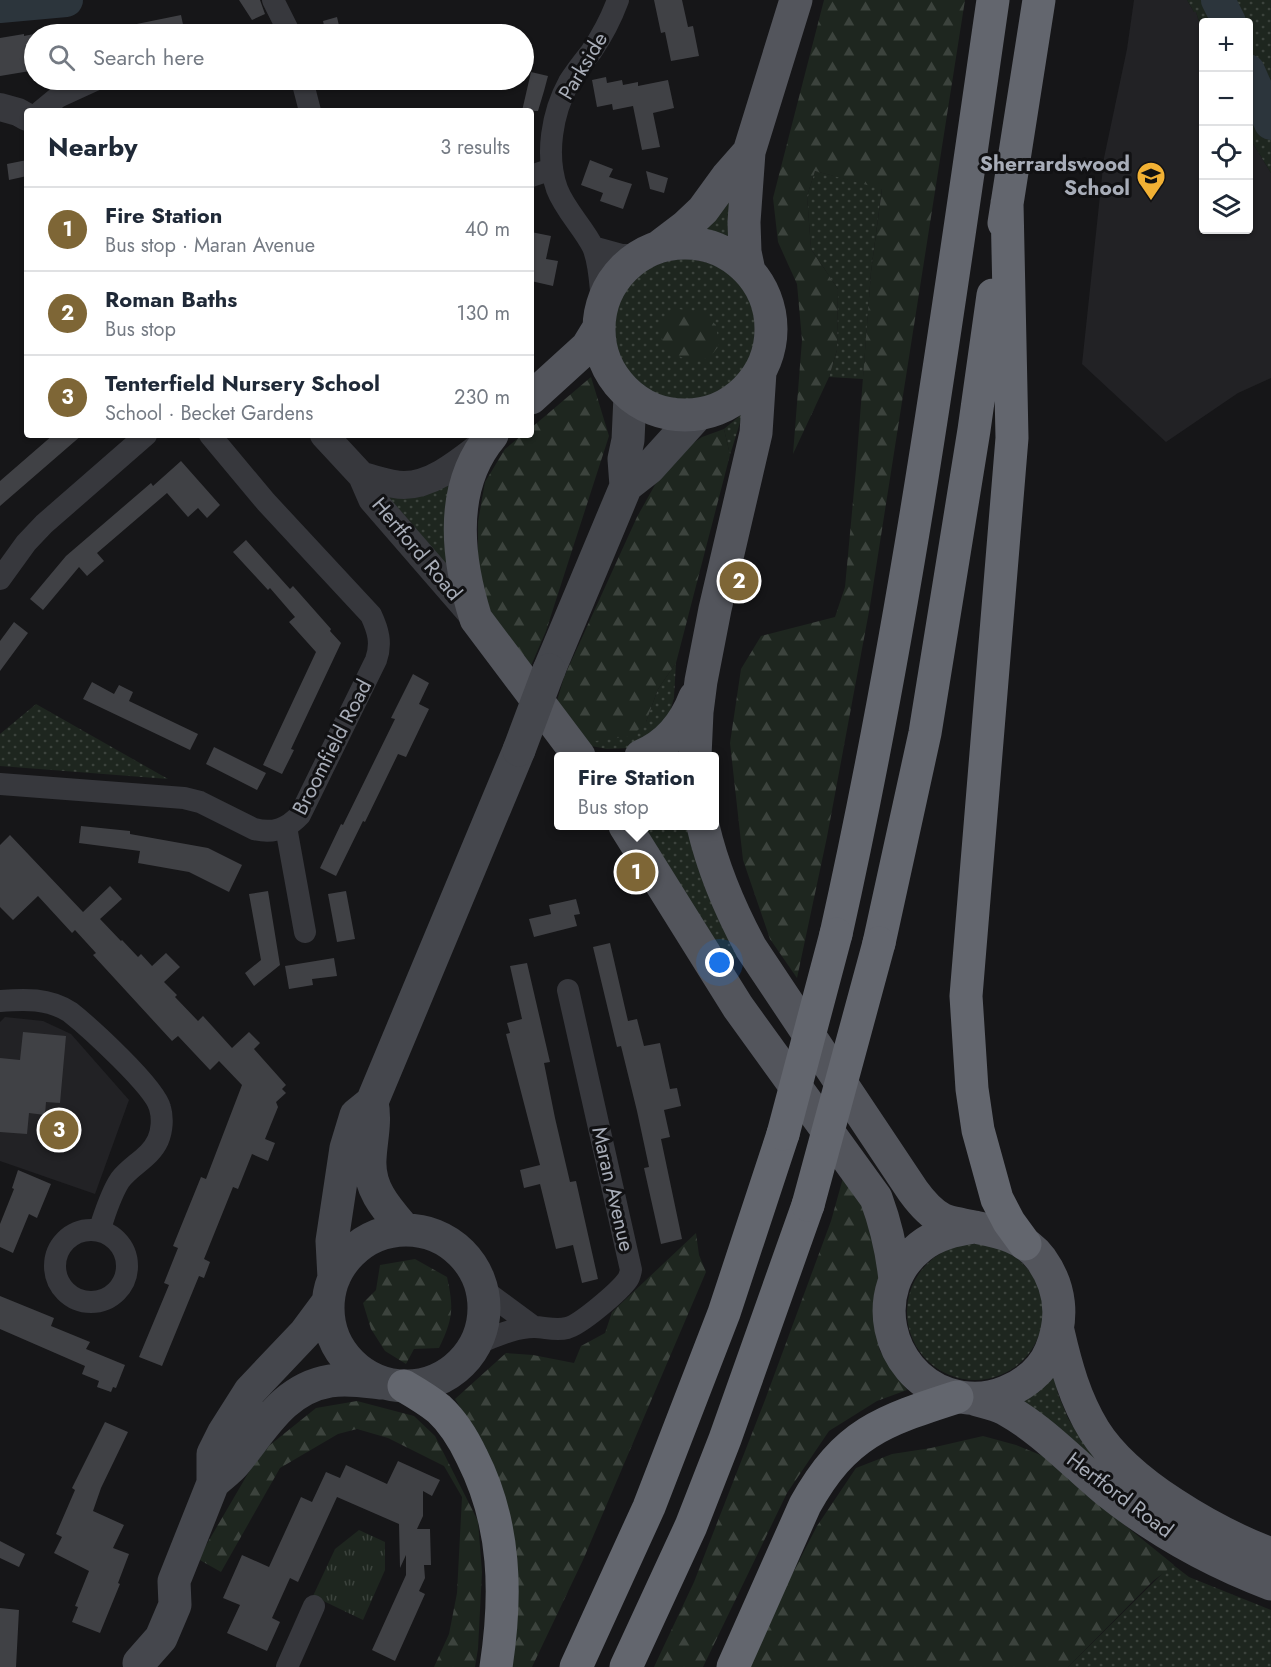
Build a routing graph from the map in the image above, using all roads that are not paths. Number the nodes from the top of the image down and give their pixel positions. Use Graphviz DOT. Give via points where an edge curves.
graph roads {
  1 [pos="273,0"];
  2 [pos="618,0"];
  3 [pos="796,0"];
  4 [pos="993,0"];
  5 [pos="1039,0"];
  6 [pos="285,24"];
  7 [pos="72,90"];
  8 [pos="305,90"];
  9 [pos="0,107"];
  10 [pos="44,108"];
  11 [pos="309,108"];
  12 [pos="24,115"];
  13 [pos="749,152"];
  14 [pos="542,172"];
  15 [pos="1007,203"];
  16 [pos="593,248"];
  17 [pos="649,251"];
  18 [pos="749,271"];
  19 [pos="600,315"];
  20 [pos="760,372"];
  21 [pos="534,395"];
  22 [pos="630,396"];
  23 [pos="697,415"];
  24 [pos="143,438"];
  25 [pos="213,438"];
  26 [pos="327,438"];
  27 [pos="490,438"];
  28 [pos="362,476"];
  29 [pos="626,486"];
  30 [pos="0,579"];
  31 [pos="476,619"];
  32 [pos="701,681"];
  33 [pos="576,752"];
  34 [pos="651,752"];
  35 [pos="695,752"];
  36 [pos="0,783"];
  37 [pos="286,827"];
  38 [pos="629,830"];
  39 [pos="704,830"];
  40 [pos="304,932"];
  41 [pos="568,990"];
  42 [pos="0,1001"];
  43 [pos="372,1102"];
  44 [pos="975,1227"];
  45 [pos="405,1230"];
  46 [pos="99,1231"];
  47 [pos="1025,1244"];
  48 [pos="895,1280"];
  49 [pos="481,1288"];
  50 [pos="331,1290"];
  51 [pos="534,1327"];
  52 [pos="1058,1331"];
  53 [pos="476,1344"];
  54 [pos="393,1384"];
  55 [pos="966,1398"];
  56 [pos="213,1483"];
  57 [pos="1271,1554"];
  58 [pos="1271,1584"];
  59 [pos="314,1606"];
  60 [pos="139,1665"];
  61 [pos="287,1667"];
  62 [pos="496,1667"];
  63 [pos="576,1667"];
  64 [pos="626,1667"];
  65 [pos="733,1667"];
  1 -- 6 [label="street"];
  2 -- 14 [label="street, Parkside" via="602,35 570,80"];
  3 -- 13 [label="main road"];
  4 -- 63 [label="highway, bridge" via="883,712 836,934 783,1134 724,1312 649,1507"];
  5 -- 15 [label="highway"];
  7 -- 10 [label="street"];
  8 -- 11 [label="street"];
  9 -- 12 [label="street"];
  13 -- 17 [label="main road" via="703,210"];
  13 -- 18 [label="main road" via="744,222"];
  14 -- 16 [label="street, Parkside"];
  15 -- 47 [label="highway" via="1012,438 966,1004 978,1130 997,1199"];
  15 -- 64 [label="highway, bridge" via="927,722 879,943 808,1205 691,1526"];
  16 -- 17 [label="street" via="622,255"];
  16 -- 19 [label="street, Parkside"];
  17 -- 18 [label="main road" via="684,243 708,246 730,255"];
  17 -- 19 [label="main road" via="617,275"];
  18 -- 20 [label="main road" via="767,302 771,320 771,337"];
  19 -- 21 [label="main road" via="587,347"];
  19 -- 22 [label="main road" via="600,350 619,386"];
  20 -- 23 [label="main road" via="737,398"];
  20 -- 32 [label="main road" via="756,433"];
  22 -- 23 [label="main road" via="661,411"];
  22 -- 29 [label="main road" via="624,459"];
  23 -- 29 [label="main road"];
  24 -- 30 [label="street" via="44,524"];
  25 -- 37 [label="street, Broomfield Road" via="370,615 379,636 376,660 344,729 300,815"];
  26 -- 28 [label="street, Hertford Road"];
  27 -- 28 [label="street, Hertford Road" via="429,480 401,485"];
  27 -- 31 [label="main road" via="475,461 460,513 464,577"];
  28 -- 31 [label="street, Hertford Road" via="372,499"];
  29 -- 43 [label="main road, bridge"];
  31 -- 33 [label="main road"];
  32 -- 34 [label="main road" via="688,715"];
  32 -- 35 [label="main road"];
  36 -- 37 [label="street, Broomfield Road" via="184,798 254,829"];
  37 -- 40 [label="street"];
  38 -- 48 [label="main road" via="738,1007 876,1198 891,1247"];
  39 -- 44 [label="main road" via="714,868 751,948 913,1191 926,1208 943,1220"];
  41 -- 51 [label="street, Maran Avenue" via="631,1270 629,1278 581,1322 567,1328"];
  42 -- 46 [label="street" via="48,1001 70,1012 142,1080 160,1108 158,1140 148,1155 121,1178"];
  43 -- 45 [label="main road" via="372,1180 379,1199"];
  43 -- 50 [label="main road" via="356,1116 346,1148 332,1241"];
  44 -- 47 [label="main road" via="1001,1232"];
  44 -- 48 [label="main road" via="936,1237 919,1248"];
  45 -- 49 [label="main road" via="422,1232 454,1247 477,1274"];
  45 -- 50 [label="main road" via="382,1234 362,1244 346,1259"];
  47 -- 52 [label="main road" via="1040,1257 1058,1292"];
  48 -- 55 [label="main road" via="889,1322 904,1362 936,1390"];
  49 -- 51 [label="street"];
  49 -- 53 [label="main road" via="484,1309"];
  50 -- 54 [label="main road" via="329,1323 336,1343 363,1374"];
  50 -- 56 [label="main road" via="305,1333 250,1391 236,1413 213,1454"];
  51 -- 53 [label="street, Maran Avenue" via="508,1331"];
  52 -- 55 [label="main road" via="1037,1372 1019,1386 997,1395"];
  52 -- 57 [label="main road, Hertford Road" via="1074,1391 1085,1415 1123,1465 1184,1510"];
  53 -- 54 [label="main road" via="446,1376 426,1384"];
  54 -- 56 [label="main road" via="328,1381 297,1394 263,1423 233,1464"];
  54 -- 62 [label="highway" via="441,1410 466,1444 491,1502 501,1547 502,1575"];
  55 -- 58 [label="main road, Hertford Road" via="1003,1408 1147,1520 1223,1564"];
  55 -- 65 [label="highway" via="898,1416 878,1426 835,1459 805,1505"];
  56 -- 60 [label="main road" via="174,1581 175,1605 161,1638"];
  59 -- 61 [label="street"];
}
